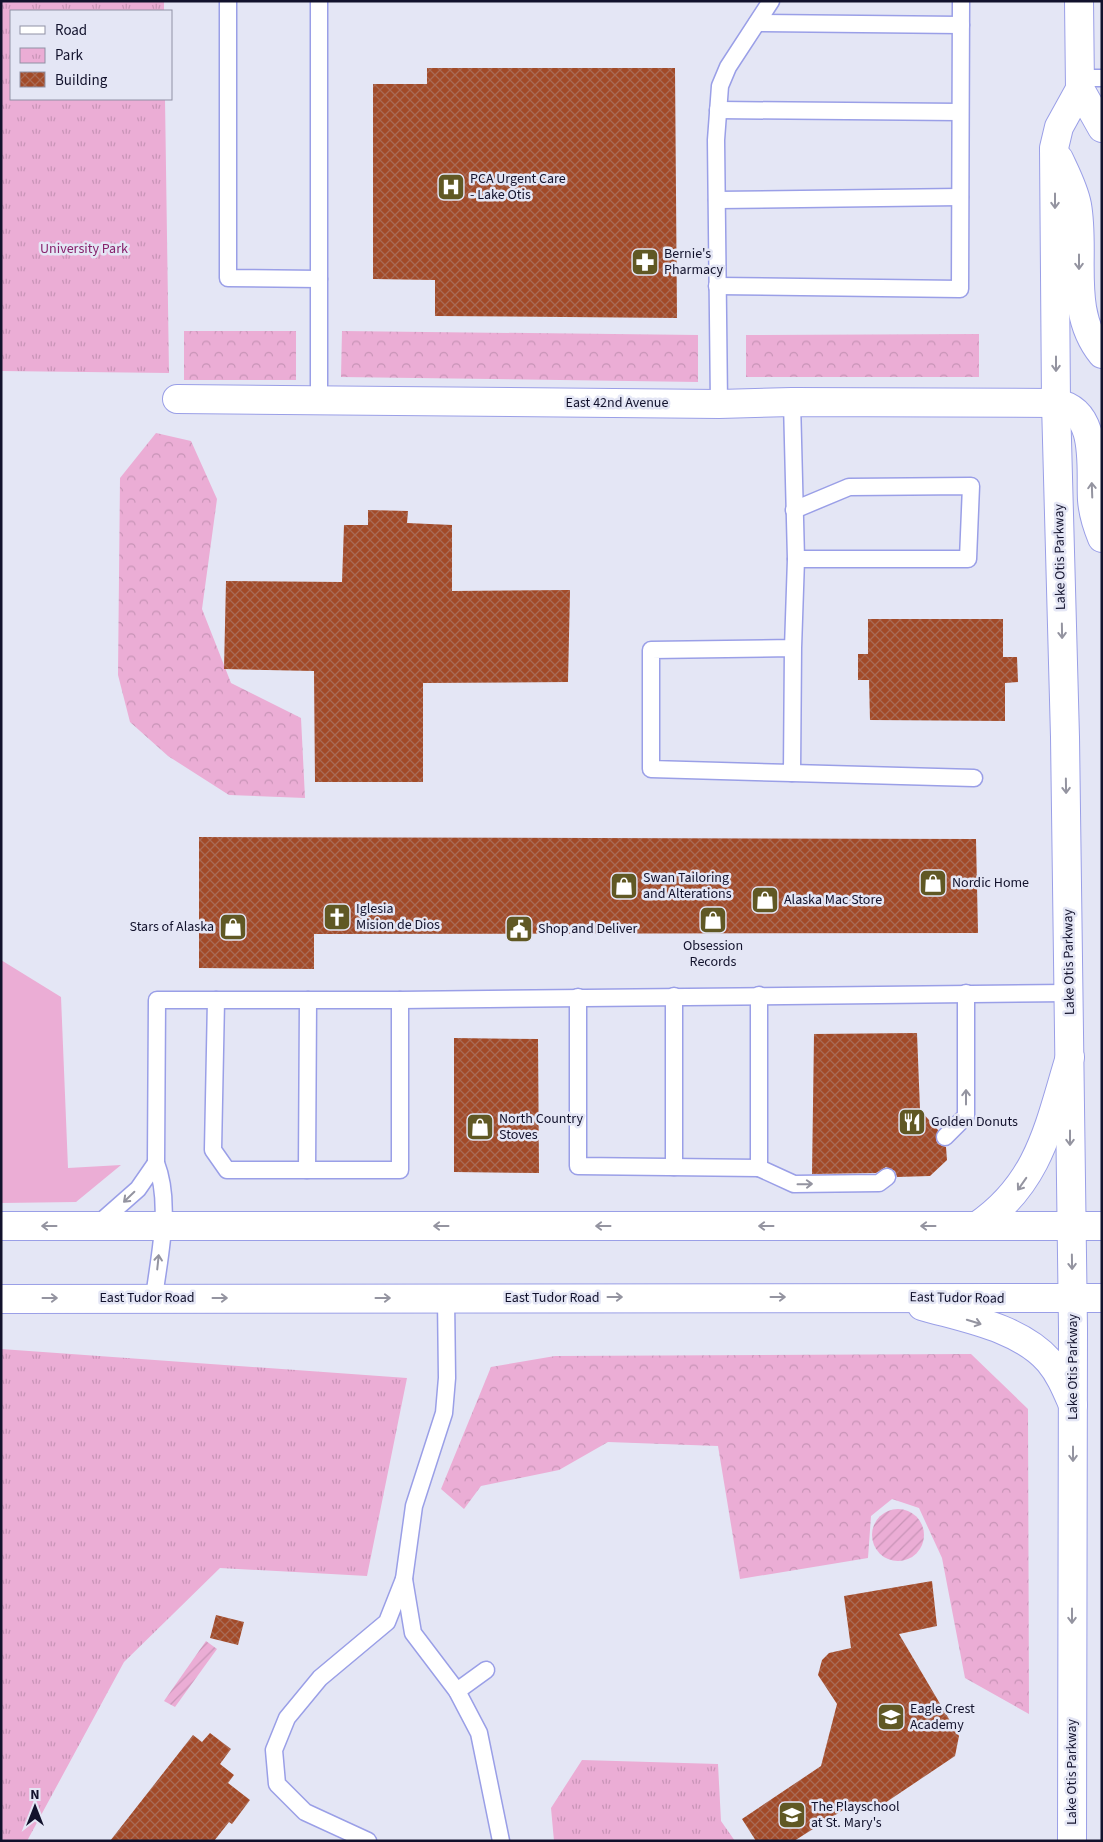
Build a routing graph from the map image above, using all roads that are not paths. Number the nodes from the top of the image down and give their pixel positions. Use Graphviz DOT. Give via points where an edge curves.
graph roads {
  1 [pos="228,1"];
  2 [pos="319,1"];
  3 [pos="771,1"];
  4 [pos="961,1"];
  5 [pos="1079,1"];
  6 [pos="757,23"];
  7 [pos="960,26"];
  8 [pos="1087,81"];
  9 [pos="718,110"];
  10 [pos="960,112"];
  11 [pos="1102,128"];
  12 [pos="1054,148"];
  13 [pos="960,197"];
  14 [pos="717,200"];
  15 [pos="319,279"];
  16 [pos="717,286"];
  17 [pos="1102,354"];
  18 [pos="177,399"];
  19 [pos="319,402"];
  20 [pos="792,402"];
  21 [pos="1056,403"];
  22 [pos="719,404"];
  23 [pos="794,510"];
  24 [pos="1102,538"];
  25 [pos="796,559"];
  26 [pos="793,648"];
  27 [pos="792,773"];
  28 [pos="974,778"];
  29 [pos="1069,992"];
  30 [pos="966,993"];
  31 [pos="759,995"];
  32 [pos="674,996"];
  33 [pos="578,997"];
  34 [pos="216,1000"];
  35 [pos="308,1000"];
  36 [pos="400,1000"];
  37 [pos="1070,1057"];
  38 [pos="945,1137"];
  39 [pos="156,1163"];
  40 [pos="674,1168"];
  41 [pos="759,1168"];
  42 [pos="307,1170"];
  43 [pos="887,1176"];
  44 [pos="1,1226"];
  45 [pos="96,1226"];
  46 [pos="162,1226"];
  47 [pos="977,1226"];
  48 [pos="1071,1226"];
  49 [pos="1102,1226"];
  50 [pos="894,1297"];
  51 [pos="154,1298"];
  52 [pos="446,1298"];
  53 [pos="1102,1298"];
  54 [pos="1,1299"];
  55 [pos="1072,1299"];
  56 [pos="1073,1405"];
  57 [pos="404,1580"];
  58 [pos="486,1670"];
  59 [pos="457,1691"];
  60 [pos="368,1841"];
  61 [pos="501,1841"];
  62 [pos="1072,1841"];
  1 -- 15 [label="lane" via="228,278"];
  2 -- 15 [label="lane"];
  3 -- 6 [label="lane"];
  4 -- 7 [label="lane"];
  5 -- 8 [label="main road, Lake Otis Parkway"];
  6 -- 7 [label="lane"];
  6 -- 9 [label="lane" via="728,67 720,86"];
  7 -- 10 [label="lane"];
  8 -- 11 [label="main road, Lake Otis Parkway"];
  8 -- 12 [label="main road, Lake Otis Parkway" via="1059,127"];
  9 -- 10 [label="lane"];
  9 -- 14 [label="lane"];
  10 -- 13 [label="lane"];
  12 -- 17 [label="main road, one-way" via="1075,196 1079,225 1080,299 1090,333"];
  12 -- 21 [label="main road, Lake Otis Parkway, one-way"];
  13 -- 14 [label="lane"];
  13 -- 16 [label="lane" via="960,289"];
  14 -- 16 [label="lane"];
  15 -- 19 [label="lane"];
  16 -- 22 [label="lane"];
  18 -- 19 [label="main road, East 42nd Avenue"];
  19 -- 22 [label="main road, East 42nd Avenue"];
  20 -- 21 [label="main road, East 42nd Avenue"];
  20 -- 22 [label="main road, East 42nd Avenue"];
  20 -- 23 [label="lane"];
  24 -- 21 [label="main road, one-way" via="1094,510 1089,434 1076,413"];
  21 -- 29 [label="main road, Lake Otis Parkway, one-way"];
  23 -- 25 [label="lane"];
  23 -- 25 [label="lane" via="849,487 971,486 968,559"];
  25 -- 26 [label="lane"];
  26 -- 27 [label="lane"];
  26 -- 27 [label="lane" via="650,650 650,769"];
  27 -- 28 [label="lane"];
  29 -- 30 [label="lane"];
  29 -- 37 [label="main road, Lake Otis Parkway"];
  30 -- 31 [label="lane"];
  38 -- 30 [label="lane, one-way" via="966,1116"];
  31 -- 32 [label="lane"];
  31 -- 41 [label="lane"];
  32 -- 33 [label="lane"];
  32 -- 40 [label="lane"];
  33 -- 36 [label="lane"];
  33 -- 40 [label="lane" via="578,1166"];
  34 -- 35 [label="lane"];
  34 -- 39 [label="lane" via="157,1000"];
  34 -- 42 [label="lane" via="213,1150 227,1170"];
  35 -- 36 [label="lane"];
  35 -- 42 [label="lane"];
  36 -- 42 [label="lane" via="400,1170"];
  37 -- 47 [label="main road, one-way" via="1041,1149 1026,1179 1006,1204"];
  37 -- 48 [label="main road, Lake Otis Parkway, one-way"];
  39 -- 45 [label="lane, one-way" via="138,1189"];
  39 -- 46 [label="lane" via="162,1189"];
  40 -- 41 [label="lane"];
  41 -- 43 [label="lane, one-way" via="794,1184 879,1183"];
  45 -- 44 [label="main road, one-way"];
  45 -- 46 [label="main road"];
  47 -- 46 [label="main road, one-way"];
  51 -- 46 [label="lane, one-way"];
  47 -- 48 [label="main road"];
  48 -- 49 [label="main road"];
  48 -- 55 [label="main road, Lake Otis Parkway, one-way"];
  52 -- 50 [label="main road, East Tudor Road, one-way"];
  50 -- 55 [label="main road, East Tudor Road"];
  50 -- 56 [label="main road, one-way" via="1004,1332 1027,1343 1054,1367"];
  51 -- 52 [label="main road, East Tudor Road, one-way"];
  54 -- 51 [label="main road, East Tudor Road, one-way"];
  52 -- 57 [label="lane" via="448,1378 444,1413 414,1506"];
  53 -- 55 [label="main road, East Tudor Road"];
  55 -- 56 [label="main road, Lake Otis Parkway"];
  56 -- 62 [label="main road, Lake Otis Parkway, one-way"];
  57 -- 59 [label="lane" via="413,1633"];
  57 -- 60 [label="lane" via="388,1622 320,1678 287,1718 274,1750 277,1784 305,1812"];
  58 -- 59 [label="lane"];
  59 -- 61 [label="lane" via="479,1733"];
}
